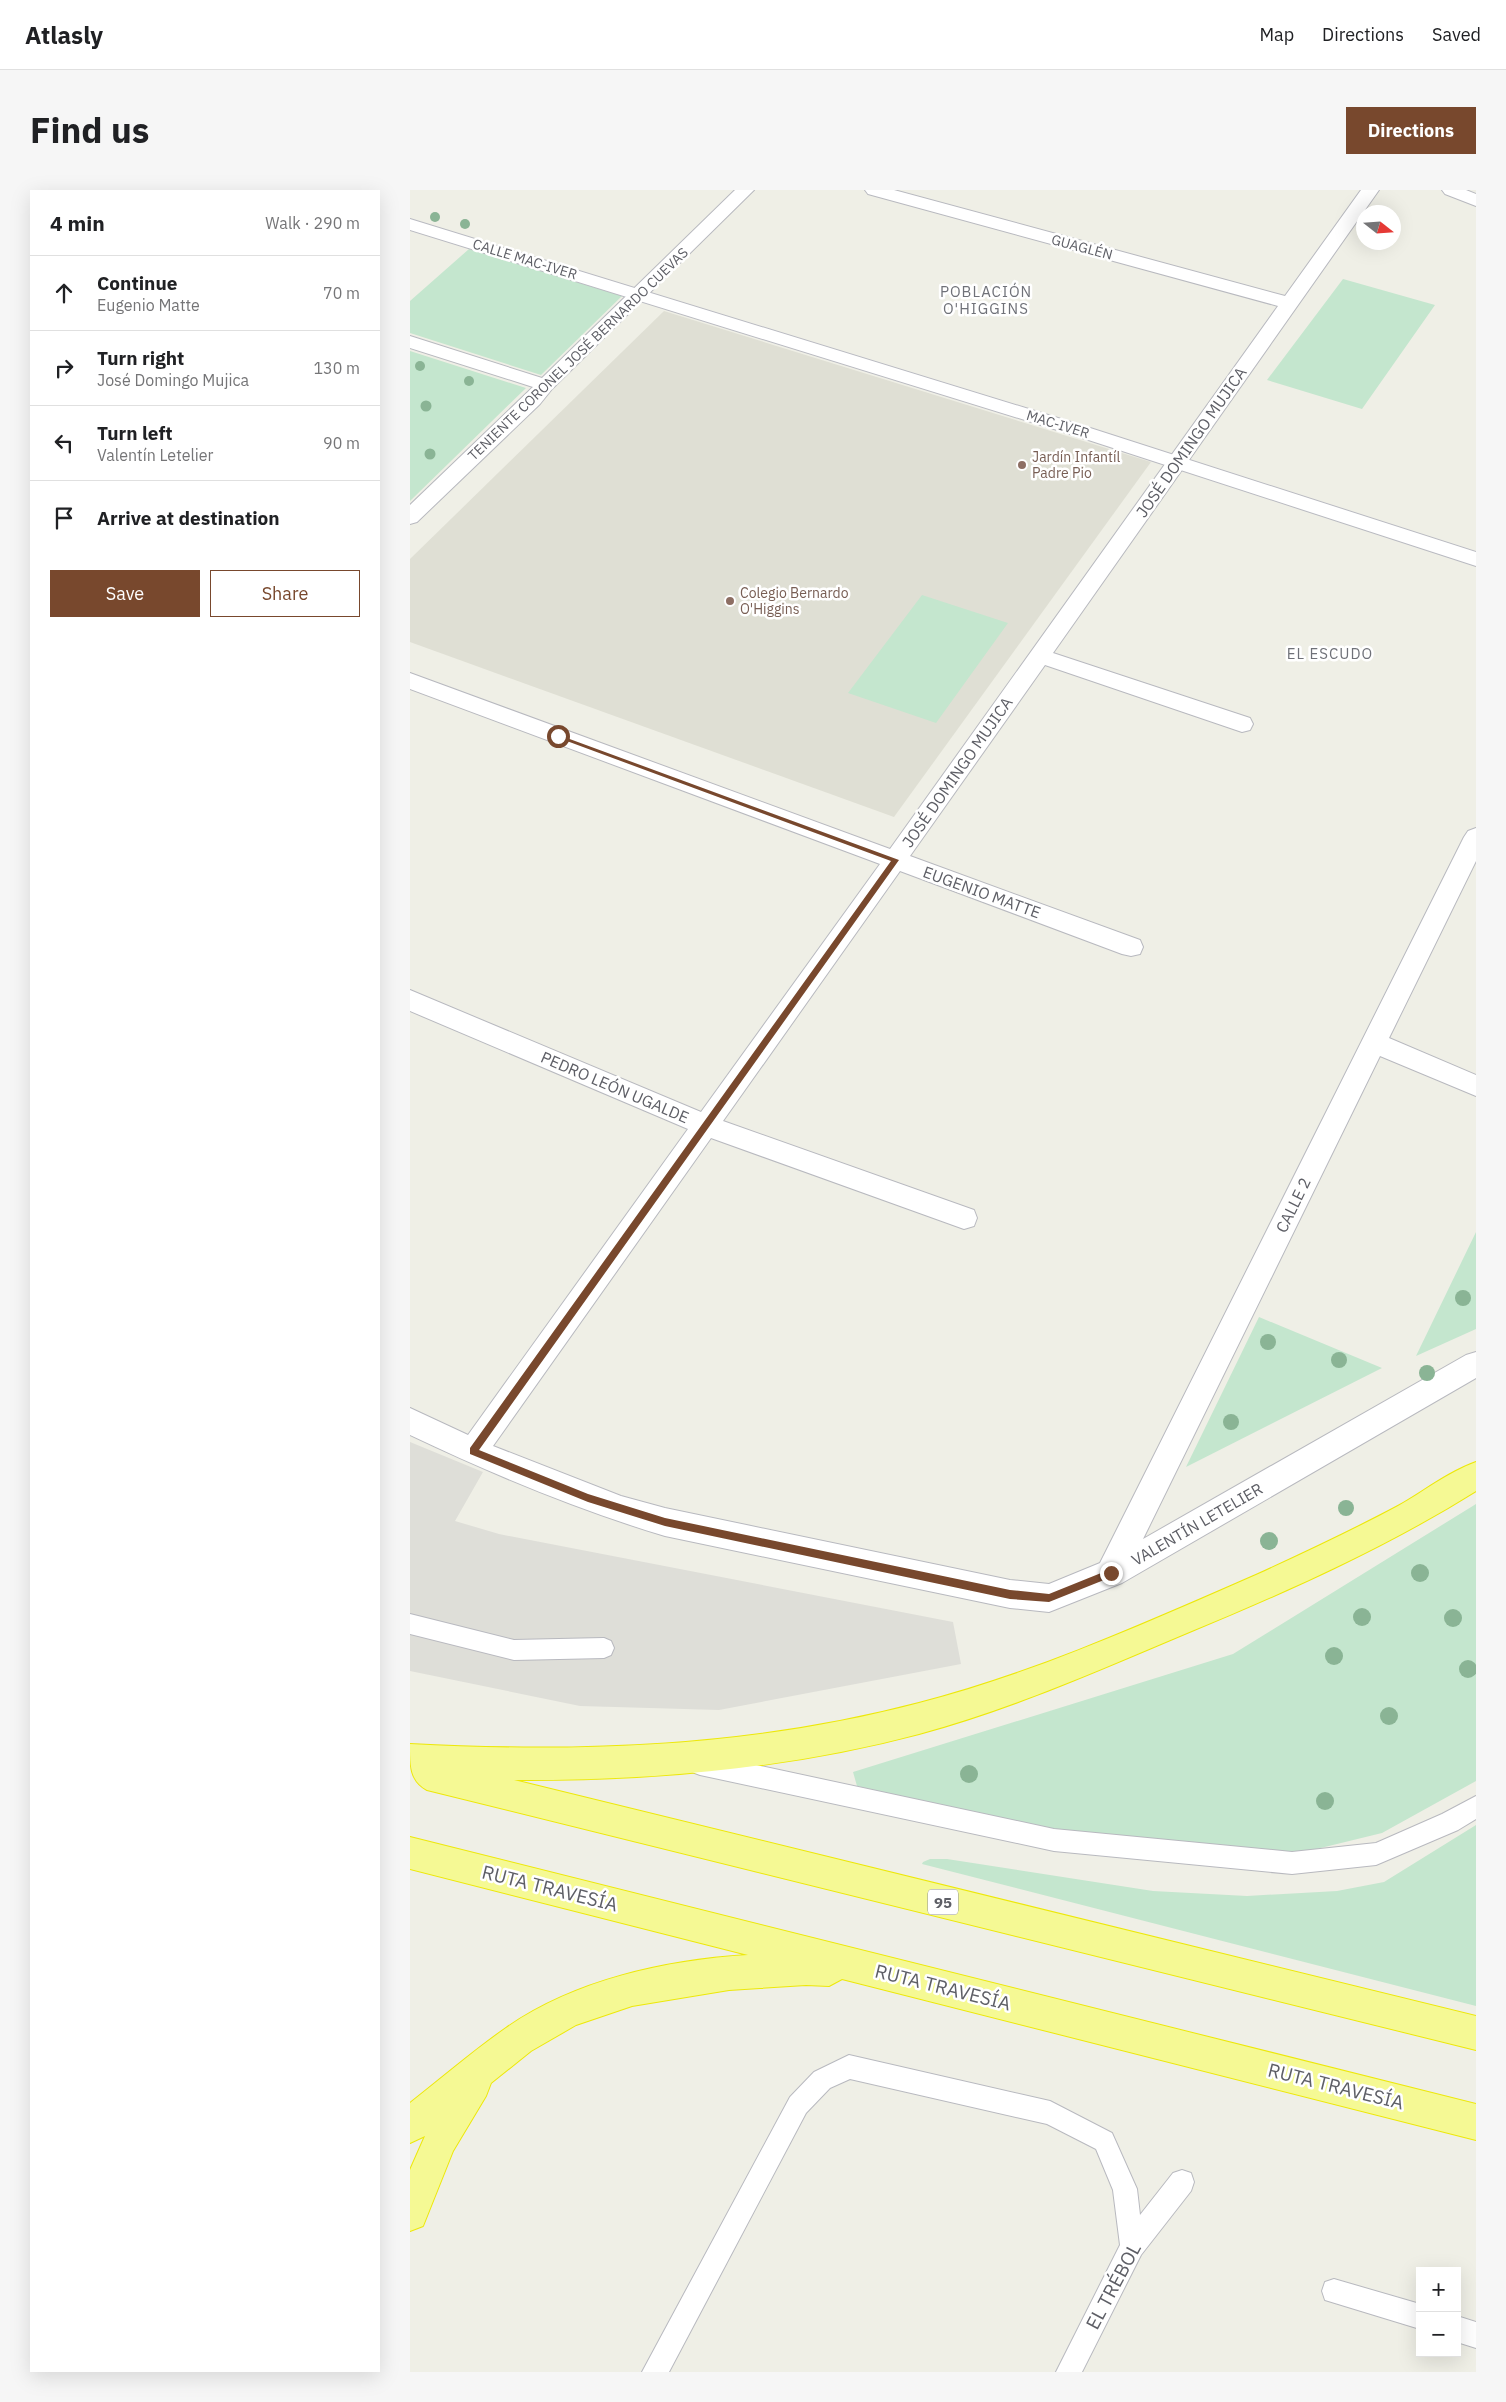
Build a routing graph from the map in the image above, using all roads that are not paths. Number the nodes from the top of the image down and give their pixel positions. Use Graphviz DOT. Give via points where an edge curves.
graph roads {
  1 [pos="745,190"];
  2 [pos="874,190"];
  3 [pos="1370,190"];
  4 [pos="1451,190"];
  5 [pos="1476,201"];
  6 [pos="410,224"];
  7 [pos="639,294"];
  8 [pos="1290,303"];
  9 [pos="410,342"];
  10 [pos="545,385"];
  11 [pos="1178,461"];
  12 [pos="410,517"];
  13 [pos="1476,558"];
  14 [pos="1040,656"];
  15 [pos="410,682"];
  16 [pos="1242,724"];
  17 [pos="1476,837"];
  18 [pos="895,860"];
  19 [pos="1132,947"];
  20 [pos="410,1000"];
  21 [pos="1374,1043"];
  22 [pos="1476,1086"];
  23 [pos="705,1125"];
  24 [pos="964,1218"];
  25 [pos="1476,1364"];
  26 [pos="410,1421"];
  27 [pos="473,1451"];
  28 [pos="1476,1475"];
  29 [pos="1111,1573"];
  30 [pos="410,1624"];
  31 [pos="604,1648"];
  32 [pos="674,1758"];
  33 [pos="410,1760"];
  34 [pos="410,1770"];
  35 [pos="1476,1807"];
  36 [pos="410,1853"];
  37 [pos="883,1972"];
  38 [pos="1476,2033"];
  39 [pos="490,2063"];
  40 [pos="1476,2122"];
  41 [pos="410,2125"];
  42 [pos="1182,2182"];
  43 [pos="410,2213"];
  44 [pos="1132,2246"];
  45 [pos="1334,2291"];
  46 [pos="1416,2317"];
  47 [pos="1461,2330"];
  48 [pos="1476,2335"];
  49 [pos="655,2372"];
  50 [pos="1068,2372"];
  1 -- 7 [label="street, TENIENTE CORONEL JOSÉ BERNARDO CUEVAS"];
  2 -- 8 [label="street, GUAGLÉN"];
  3 -- 8 [label="street, JOSÉ DOMINGO MUJICA"];
  4 -- 5 [label="street"];
  6 -- 7 [label="street, CALLE MAC-IVER"];
  7 -- 10 [label="street, TENIENTE CORONEL JOSÉ BERNARDO CUEVAS"];
  7 -- 11 [label="street, MAC-IVER"];
  8 -- 11 [label="street, JOSÉ DOMINGO MUJICA"];
  9 -- 10 [label="street"];
  10 -- 12 [label="street, TENIENTE CORONEL JOSÉ BERNARDO CUEVAS"];
  11 -- 13 [label="street, MAC-IVER"];
  11 -- 14 [label="street, JOSÉ DOMINGO MUJICA"];
  14 -- 16 [label="street"];
  14 -- 18 [label="street, JOSÉ DOMINGO MUJICA"];
  15 -- 18 [label="street, EUGENIO MATTE"];
  17 -- 21 [label="street, CALLE 2"];
  18 -- 19 [label="street, EUGENIO MATTE"];
  18 -- 23 [label="street, JOSÉ DOMINGO MUJICA"];
  20 -- 23 [label="street, PEDRO LEÓN UGALDE"];
  21 -- 22 [label="street"];
  21 -- 29 [label="street, CALLE 2"];
  23 -- 24 [label="street, PEDRO LEÓN UGALDE"];
  23 -- 27 [label="street, JOSÉ DOMINGO MUJICA"];
  25 -- 29 [label="street, VALENTÍN LETELIER"];
  26 -- 27 [label="street, VALENTÍN LETELIER"];
  27 -- 29 [label="street, VALENTÍN LETELIER" via="588,1498 665,1522 1010,1594 1049,1598"];
  28 -- 32 [label="highway" via="1368,1538 1297,1572 1072,1667 988,1698 826,1740 750,1752"];
  30 -- 31 [label="lane" via="514,1650"];
  32 -- 33 [label="highway" via="567,1764 460,1764"];
  32 -- 35 [label="lane" via="1054,1840 1292,1863 1376,1854 1450,1822"];
  34 -- 38 [label="highway, 95"];
  36 -- 37 [label="highway, RUTA TRAVESÍA"];
  37 -- 39 [label="highway" via="806,1968 729,1973 632,1989 564,2013 519,2039"];
  37 -- 40 [label="highway, RUTA TRAVESÍA"];
  39 -- 41 [label="highway"];
  39 -- 43 [label="highway" via="463,2099 441,2140"];
  42 -- 44 [label="lane, EL TRÉBOL"];
  44 -- 49 [label="lane" via="1124,2189 1104,2141 1050,2113 849,2067 822,2080 798,2105"];
  44 -- 50 [label="lane, EL TRÉBOL"];
  45 -- 46 [label="lane"];
  47 -- 48 [label="lane"];
}
